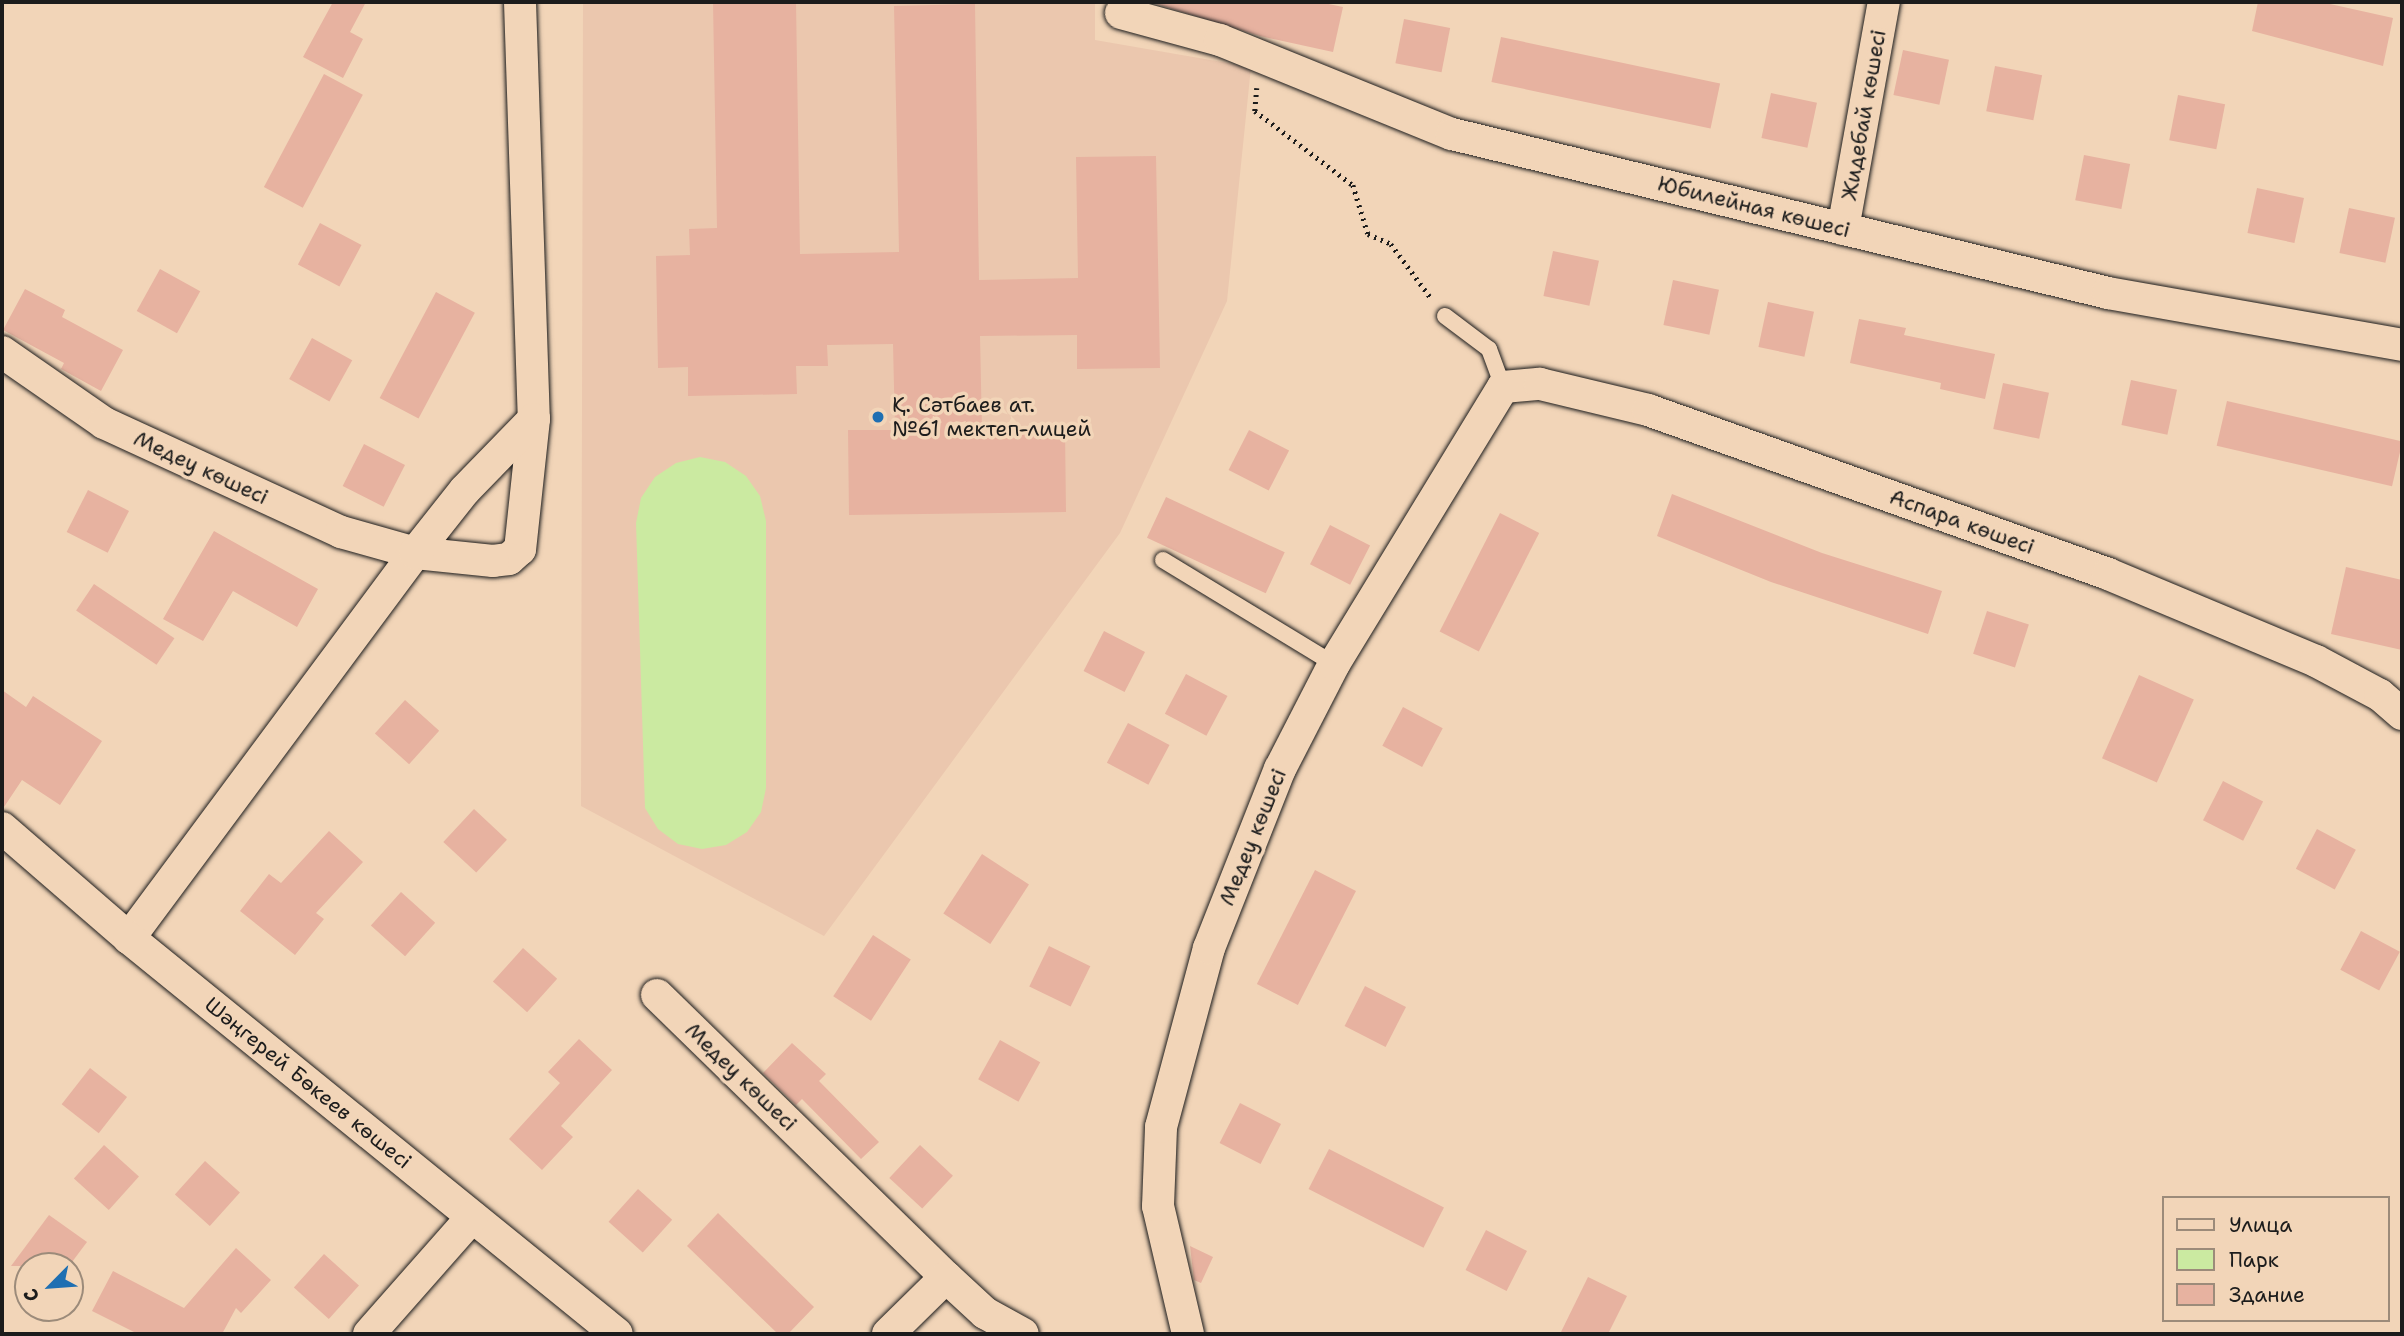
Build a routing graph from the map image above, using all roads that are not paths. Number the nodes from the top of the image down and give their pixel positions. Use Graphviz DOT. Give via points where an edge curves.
graph roads {
  1 [pos="520,2"];
  2 [pos="1884,2"];
  3 [pos="1121,13"];
  4 [pos="1843,229"];
  5 [pos="1445,316"];
  6 [pos="2402,345"];
  7 [pos="2,352"];
  8 [pos="1503,387"];
  9 [pos="534,419"];
  10 [pos="415,553"];
  11 [pos="1163,560"];
  12 [pos="1334,664"];
  13 [pos="2395,700"];
  14 [pos="2,828"];
  15 [pos="130,938"];
  16 [pos="657,995"];
  17 [pos="472,1217"];
  18 [pos="946,1277"];
  19 [pos="369,1334"];
  20 [pos="617,1334"];
  21 [pos="888,1334"];
  22 [pos="1023,1334"];
  23 [pos="1188,1334"];
  1 -- 9 [label="street"];
  2 -- 4 [label="street, Жидебай көшесі"];
  3 -- 4 [label="street, Юбилейная көшесі" via="1259,56 1452,134"];
  4 -- 6 [label="street, Юбилейная көшесі" via="2108,293"];
  5 -- 8 [label="lane" via="1489,349"];
  7 -- 10 [label="street, Медеу көшесі" via="104,423 341,532"];
  8 -- 12 [label="street, Медеу көшесі"];
  8 -- 13 [label="street, Аспара көшесі" via="1540,384 1648,410 2108,574 2316,661"];
  9 -- 10 [label="street" via="465,490"];
  9 -- 10 [label="street, Медеу көшесі" via="520,549 509,559 493,561"];
  10 -- 15 [label="street"];
  11 -- 12 [label="lane"];
  12 -- 23 [label="street, Медеу көшесі" via="1280,769 1209,948 1161,1127 1158,1206"];
  14 -- 15 [label="street, Шәңгерей Бөкеев көшесі"];
  15 -- 17 [label="street, Шәңгерей Бөкеев көшесі"];
  16 -- 18 [label="street, Медеу көшесі"];
  17 -- 19 [label="street"];
  17 -- 20 [label="street, Шәңгерей Бөкеев көшесі"];
  18 -- 21 [label="street"];
  18 -- 22 [label="street, Медеу көшесі" via="985,1313"];
}
